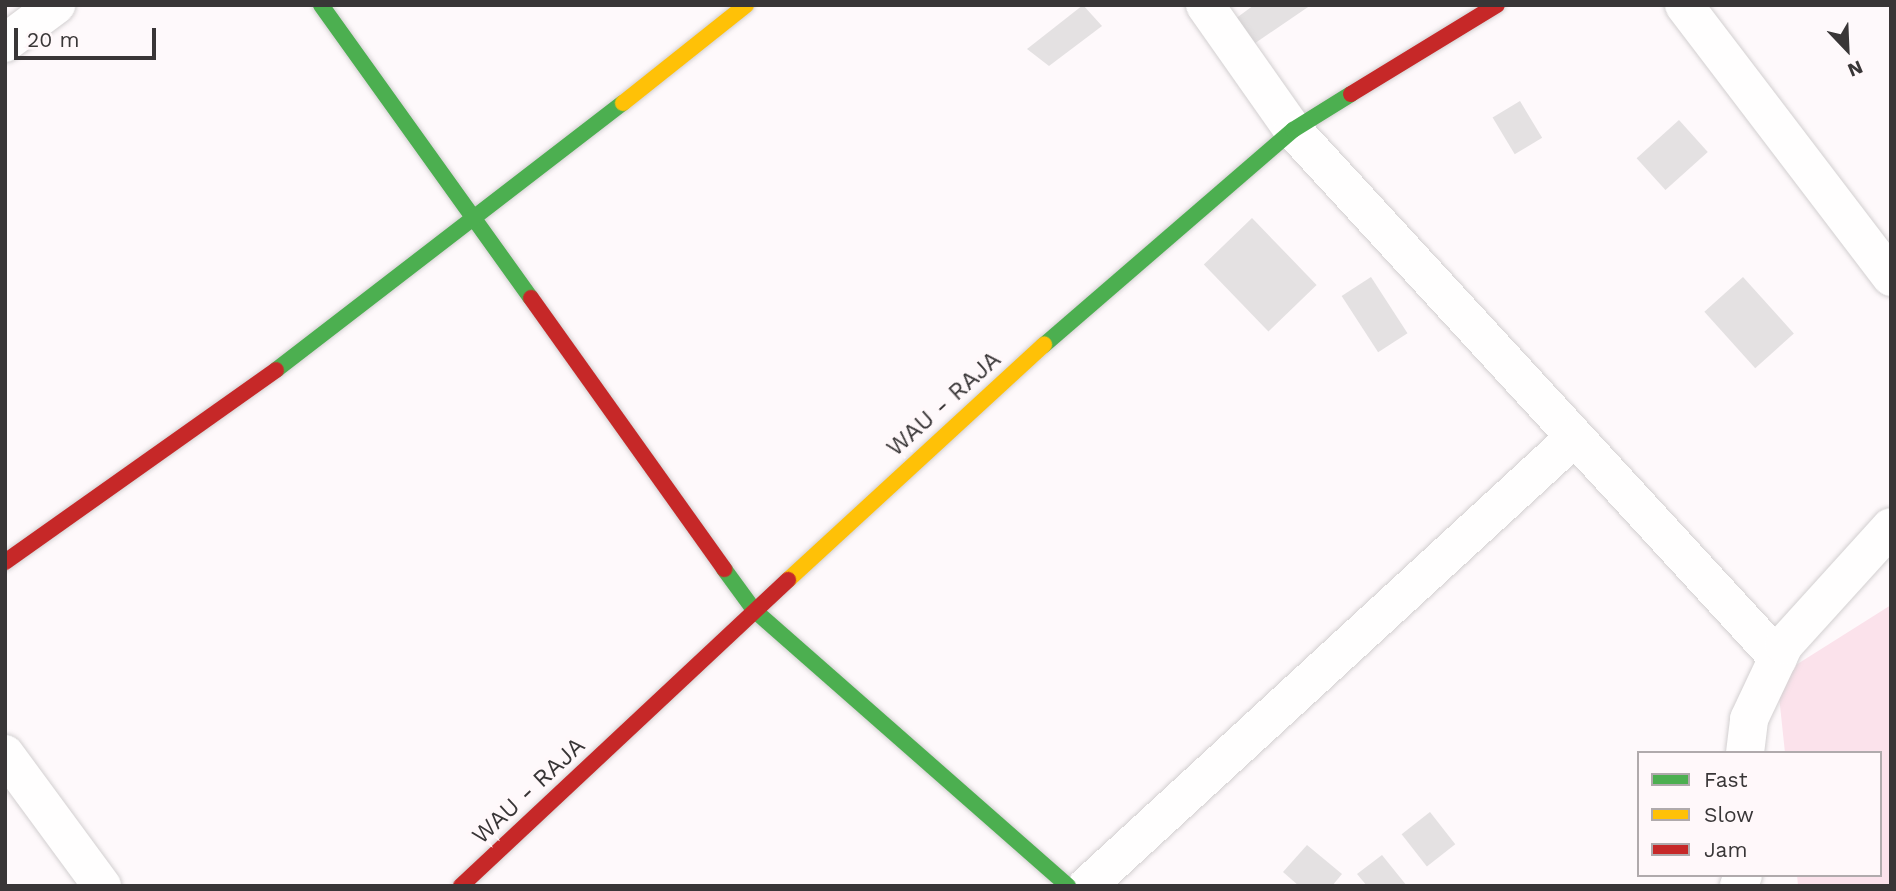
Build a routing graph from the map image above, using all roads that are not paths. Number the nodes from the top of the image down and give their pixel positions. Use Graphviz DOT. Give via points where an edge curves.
graph roads {
  1 [pos="56,5"];
  2 [pos="321,5"];
  3 [pos="746,5"];
  4 [pos="1205,5"];
  5 [pos="1497,5"];
  6 [pos="1684,5"];
  7 [pos="5,43"];
  8 [pos="1293,130"];
  9 [pos="472,222"];
  10 [pos="1891,277"];
  11 [pos="1575,437"];
  12 [pos="1891,527"];
  13 [pos="5,562"];
  14 [pos="754,610"];
  15 [pos="1778,658"];
  16 [pos="1745,751"];
  17 [pos="5,754"];
  18 [pos="102,886"];
  19 [pos="461,886"];
  20 [pos="1068,886"];
  21 [pos="1087,886"];
  1 -- 7 [label="street"];
  2 -- 9 [label="street"];
  3 -- 9 [label="street"];
  4 -- 8 [label="street"];
  5 -- 8 [label="street, WAU - RAJA"];
  6 -- 10 [label="street"];
  8 -- 11 [label="street"];
  8 -- 14 [label="street, WAU - RAJA" via="994,388"];
  9 -- 13 [label="street" via="179,443"];
  9 -- 14 [label="street"];
  11 -- 15 [label="street"];
  11 -- 21 [label="street"];
  12 -- 15 [label="street"];
  14 -- 19 [label="street, WAU - RAJA"];
  14 -- 20 [label="street"];
  15 -- 16 [label="street" via="1749,719"];
  17 -- 18 [label="street"];
}
